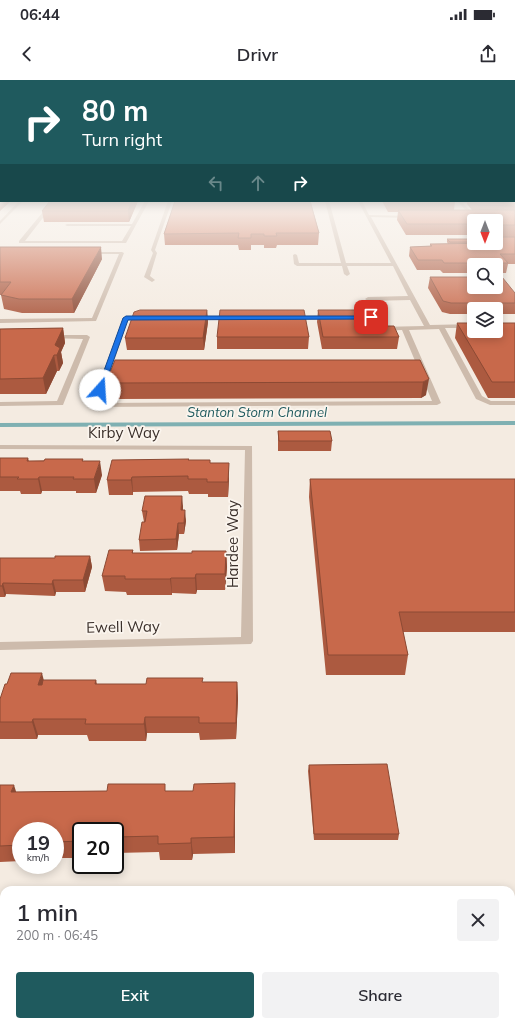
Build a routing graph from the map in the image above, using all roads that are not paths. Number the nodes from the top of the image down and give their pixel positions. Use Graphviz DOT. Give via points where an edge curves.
graph roads {
  1 [pos="22,240"];
  2 [pos="125,240"];
  3 [pos="156,240"];
  4 [pos="339,240"];
  5 [pos="381,240"];
  6 [pos="84,253"];
  7 [pos="295,255"];
  8 [pos="346,265"];
  9 [pos="395,265"];
  10 [pos="347,274"];
  11 [pos="152,280"];
  12 [pos="412,298"];
  13 [pos="368,299"];
  14 [pos="340,317"];
  15 [pos="348,317"];
  16 [pos="156,318"];
  17 [pos="185,318"];
  18 [pos="239,318"];
  19 [pos="286,318"];
  20 [pos="0,321"];
  21 [pos="428,326"];
  22 [pos="441,326"];
  23 [pos="467,326"];
  24 [pos="405,329"];
  25 [pos="48,337"];
  26 [pos="419,360"];
  27 [pos="411,361"];
  28 [pos="110,362"];
  29 [pos="118,362"];
  30 [pos="515,403"];
  31 [pos="0,404"];
  32 [pos="0,447"];
  33 [pos="248,448"];
  34 [pos="247,641"];
  35 [pos="0,646"];
  1 -- 2 [label="street" via="21,242"];
  3 -- 11 [label="street" via="147,277"];
  4 -- 8 [label="street"];
  5 -- 9 [label="street"];
  6 -- 20 [label="street" via="122,253 94,320"];
  7 -- 8 [label="street" via="297,264"];
  8 -- 9 [label="street"];
  8 -- 10 [label="street"];
  9 -- 12 [label="street"];
  12 -- 13 [label="street"];
  12 -- 21 [label="street"];
  14 -- 19 [label="street"];
  15 -- 24 [label="street" via="371,317 376,330"];
  16 -- 28 [label="street" via="126,318"];
  17 -- 18 [label="street"];
  21 -- 22 [label="street"];
  21 -- 24 [label="street"];
  22 -- 23 [label="street"];
  22 -- 30 [label="street" via="479,397 490,403"];
  24 -- 26 [label="street"];
  25 -- 31 [label="street" via="87,336 60,403"];
  26 -- 27 [label="street"];
  26 -- 28 [label="street" via="437,403 95,405"];
  28 -- 29 [label="street"];
  32 -- 33 [label="street, Kirby Way"];
  33 -- 34 [label="street, Hardee Way"];
  34 -- 35 [label="street, Ewell Way"];
}
